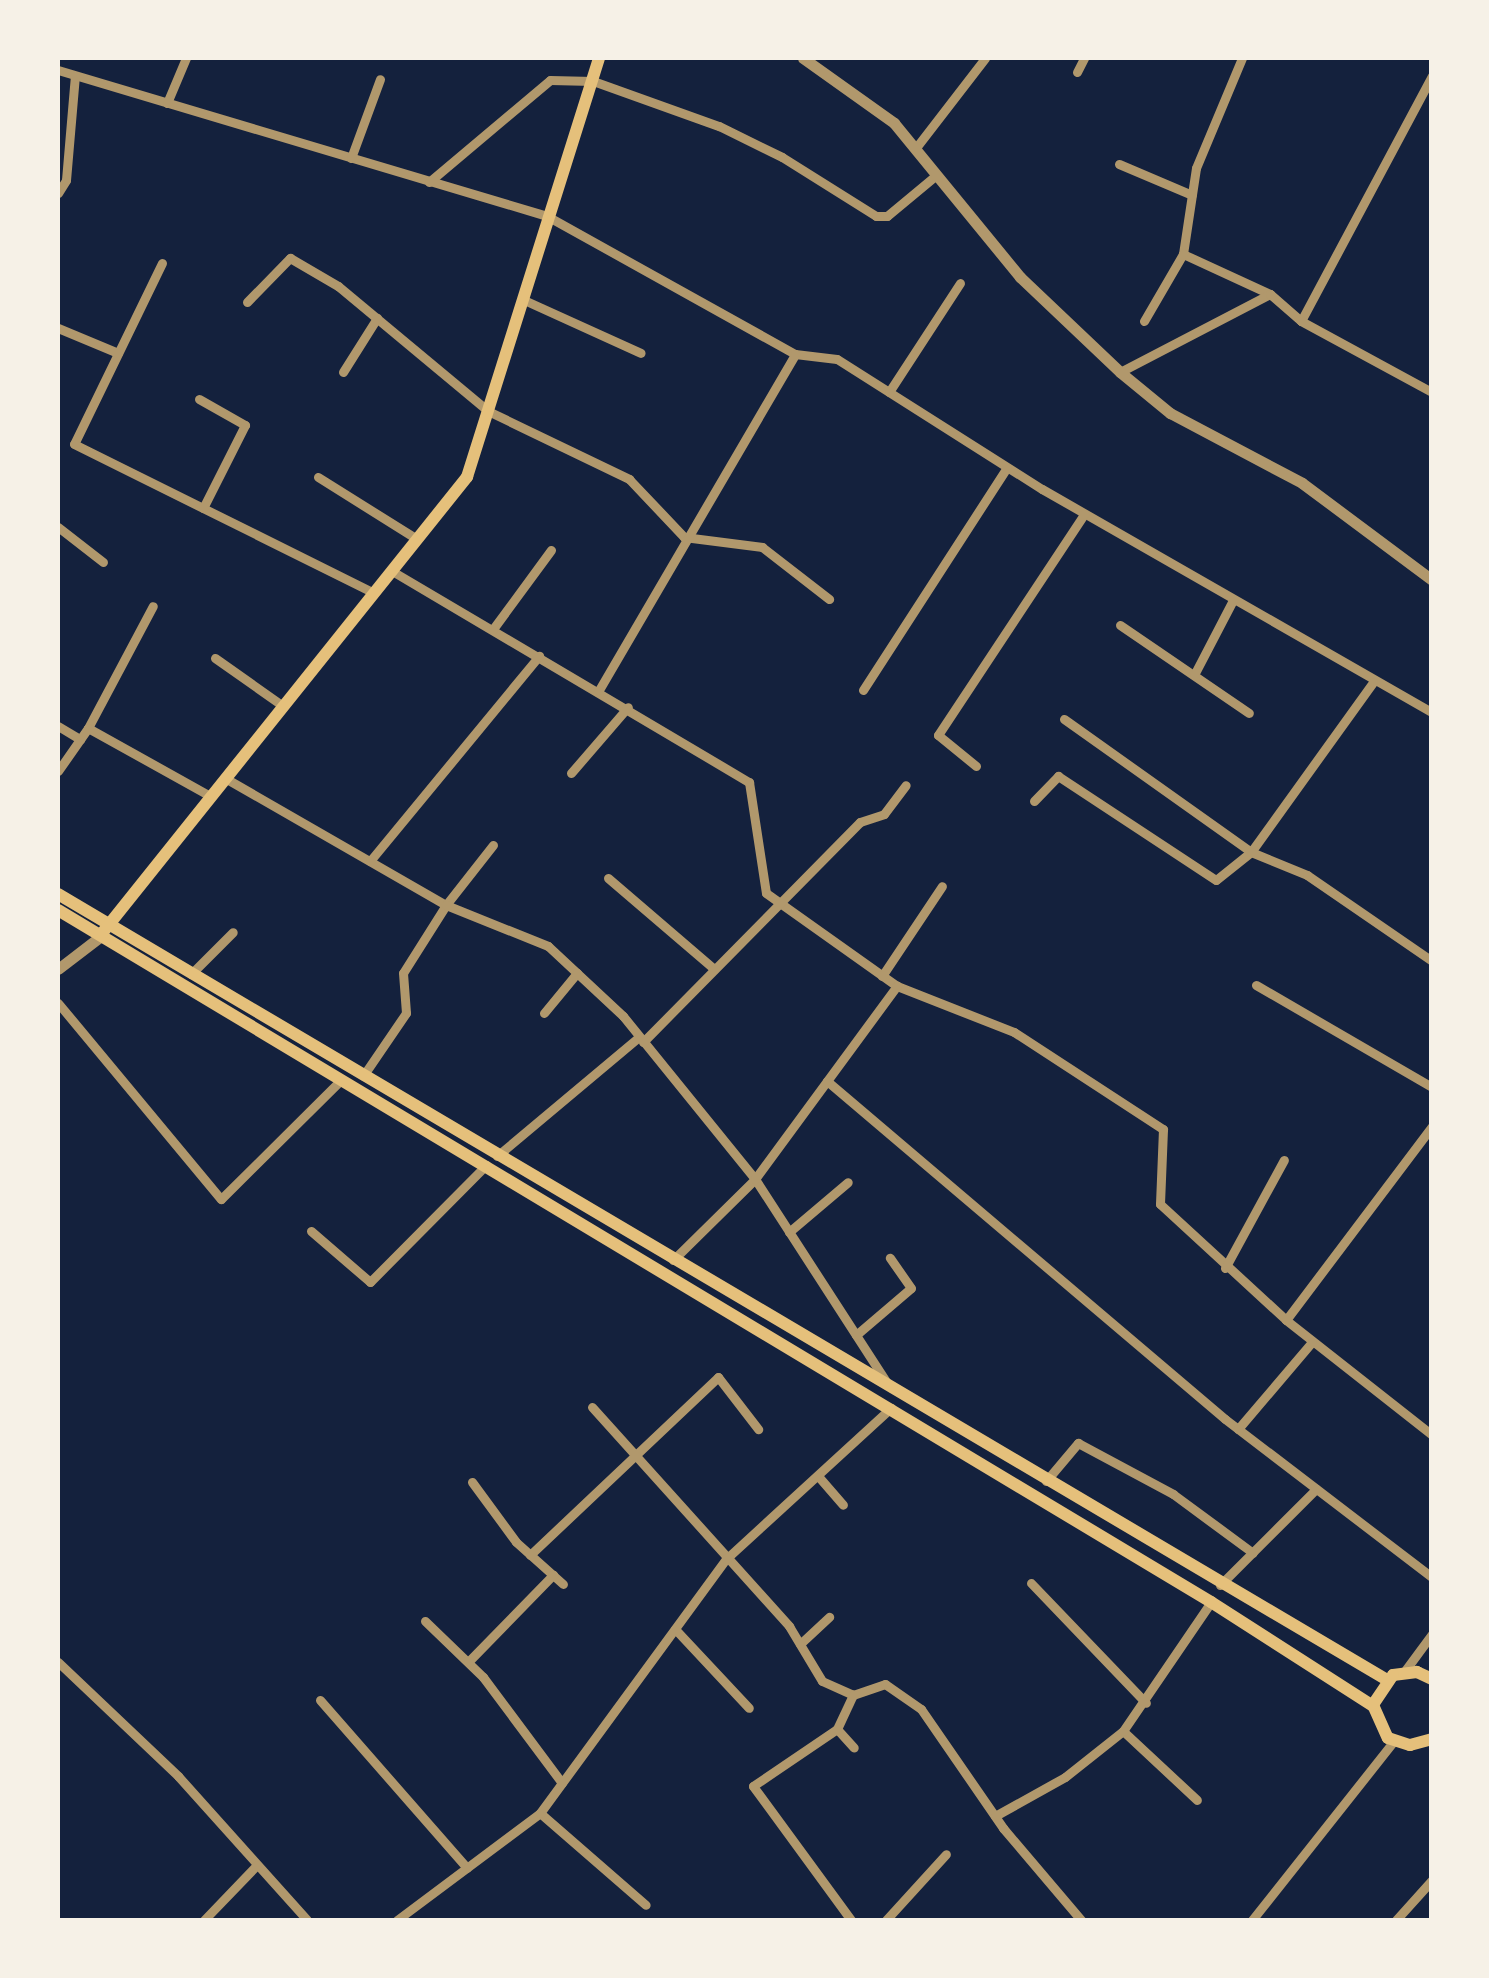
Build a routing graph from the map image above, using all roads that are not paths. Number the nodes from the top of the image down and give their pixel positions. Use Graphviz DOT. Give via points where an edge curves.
graph roads {
  1 [pos="186,58"];
  2 [pos="599,58"];
  3 [pos="612,58"];
  4 [pos="803,58"];
  5 [pos="985,58"];
  6 [pos="1084,58"];
  7 [pos="1242,58"];
  8 [pos="58,70"];
  9 [pos="1077,72"];
  10 [pos="75,76"];
  11 [pos="1432,76"];
  12 [pos="380,78"];
  13 [pos="593,81"];
  14 [pos="167,103"];
  15 [pos="914,149"];
  16 [pos="351,158"];
  17 [pos="1119,164"];
  18 [pos="934,177"];
  19 [pos="62,179"];
  20 [pos="429,182"];
  21 [pos="58,193"];
  22 [pos="1192,195"];
  23 [pos="547,216"];
  24 [pos="1183,254"];
  25 [pos="162,263"];
  26 [pos="960,282"];
  27 [pos="1270,294"];
  28 [pos="524,300"];
  29 [pos="247,302"];
  30 [pos="378,318"];
  31 [pos="1144,321"];
  32 [pos="1301,321"];
  33 [pos="58,328"];
  34 [pos="118,353"];
  35 [pos="641,353"];
  36 [pos="795,354"];
  37 [pos="343,372"];
  38 [pos="1120,372"];
  39 [pos="890,392"];
  40 [pos="1432,392"];
  41 [pos="198,400"];
  42 [pos="488,410"];
  43 [pos="1006,467"];
  44 [pos="318,477"];
  45 [pos="202,508"];
  46 [pos="1084,514"];
  47 [pos="58,527"];
  48 [pos="684,537"];
  49 [pos="417,539"];
  50 [pos="551,550"];
  51 [pos="103,562"];
  52 [pos="392,570"];
  53 [pos="1432,580"];
  54 [pos="374,593"];
  55 [pos="829,599"];
  56 [pos="1233,600"];
  57 [pos="153,606"];
  58 [pos="1120,625"];
  59 [pos="493,629"];
  60 [pos="539,656"];
  61 [pos="215,658"];
  62 [pos="1194,675"];
  63 [pos="1374,682"];
  64 [pos="599,690"];
  65 [pos="862,690"];
  66 [pos="282,706"];
  67 [pos="628,708"];
  68 [pos="1432,712"];
  69 [pos="1249,713"];
  70 [pos="1064,719"];
  71 [pos="58,726"];
  72 [pos="88,728"];
  73 [pos="80,739"];
  74 [pos="976,766"];
  75 [pos="58,771"];
  76 [pos="571,772"];
  77 [pos="224,778"];
  78 [pos="906,785"];
  79 [pos="210,796"];
  80 [pos="1034,801"];
  81 [pos="493,845"];
  82 [pos="1251,852"];
  83 [pos="370,862"];
  84 [pos="608,878"];
  85 [pos="942,886"];
  86 [pos="58,894"];
  87 [pos="779,902"];
  88 [pos="446,905"];
  89 [pos="58,910"];
  90 [pos="104,930"];
  91 [pos="233,932"];
  92 [pos="1432,961"];
  93 [pos="58,969"];
  94 [pos="714,969"];
  95 [pos="578,973"];
  96 [pos="191,974"];
  97 [pos="882,976"];
  98 [pos="1256,985"];
  99 [pos="897,986"];
  100 [pos="58,1004"];
  101 [pos="544,1013"];
  102 [pos="641,1039"];
  103 [pos="363,1076"];
  104 [pos="342,1080"];
  105 [pos="827,1082"];
  106 [pos="1432,1087"];
  107 [pos="1432,1126"];
  108 [pos="492,1160"];
  109 [pos="1284,1160"];
  110 [pos="754,1179"];
  111 [pos="848,1182"];
  112 [pos="311,1231"];
  113 [pos="789,1232"];
  114 [pos="890,1258"];
  115 [pos="669,1266"];
  116 [pos="1226,1268"];
  117 [pos="1286,1320"];
  118 [pos="856,1336"];
  119 [pos="1312,1342"];
  120 [pos="891,1390"];
  121 [pos="592,1407"];
  122 [pos="892,1408"];
  123 [pos="758,1429"];
  124 [pos="1238,1429"];
  125 [pos="1432,1435"];
  126 [pos="638,1452"];
  127 [pos="818,1476"];
  128 [pos="1046,1481"];
  129 [pos="472,1482"];
  130 [pos="1316,1489"];
  131 [pos="842,1505"];
  132 [pos="1252,1553"];
  133 [pos="530,1554"];
  134 [pos="726,1559"];
  135 [pos="553,1575"];
  136 [pos="1432,1576"];
  137 [pos="1031,1583"];
  138 [pos="562,1584"];
  139 [pos="1220,1585"];
  140 [pos="1211,1602"];
  141 [pos="830,1617"];
  142 [pos="425,1621"];
  143 [pos="675,1629"];
  144 [pos="1432,1634"];
  145 [pos="800,1644"];
  146 [pos="58,1662"];
  147 [pos="468,1662"];
  148 [pos="1404,1672"];
  149 [pos="1432,1679"];
  150 [pos="1387,1680"];
  151 [pos="854,1695"];
  152 [pos="320,1700"];
  153 [pos="1146,1703"];
  154 [pos="1374,1706"];
  155 [pos="749,1708"];
  156 [pos="837,1729"];
  157 [pos="1123,1731"];
  158 [pos="1394,1741"];
  159 [pos="1430,1741"];
  160 [pos="854,1748"];
  161 [pos="562,1783"];
  162 [pos="1196,1800"];
  163 [pos="540,1812"];
  164 [pos="995,1816"];
  165 [pos="946,1854"];
  166 [pos="257,1864"];
  167 [pos="467,1868"];
  168 [pos="1432,1880"];
  169 [pos="646,1905"];
  170 [pos="204,1920"];
  171 [pos="307,1920"];
  172 [pos="397,1920"];
  173 [pos="850,1920"];
  174 [pos="886,1920"];
  175 [pos="1081,1920"];
  176 [pos="1252,1920"];
  177 [pos="1396,1920"];
  1 -- 14 [label="street"];
  2 -- 13 [label="main road"];
  3 -- 13 [label="main road"];
  4 -- 15 [label="street" via="894,124"];
  5 -- 15 [label="street"];
  6 -- 9 [label="street"];
  7 -- 22 [label="street" via="1196,168"];
  8 -- 10 [label="street"];
  10 -- 14 [label="street"];
  10 -- 19 [label="street"];
  11 -- 32 [label="street"];
  12 -- 16 [label="street"];
  13 -- 18 [label="street" via="735,134 876,216 888,216"];
  13 -- 20 [label="street" via="542,82"];
  13 -- 23 [label="main road"];
  14 -- 16 [label="street"];
  15 -- 18 [label="street"];
  16 -- 20 [label="street"];
  17 -- 22 [label="street"];
  18 -- 38 [label="street" via="1020,277"];
  19 -- 21 [label="street"];
  20 -- 23 [label="street"];
  22 -- 24 [label="street"];
  23 -- 28 [label="main road"];
  23 -- 36 [label="street"];
  24 -- 27 [label="street"];
  24 -- 31 [label="street"];
  25 -- 34 [label="street"];
  26 -- 39 [label="street"];
  27 -- 32 [label="street"];
  27 -- 38 [label="street"];
  28 -- 35 [label="street"];
  28 -- 42 [label="main road"];
  29 -- 30 [label="street" via="290,258"];
  30 -- 37 [label="street"];
  30 -- 42 [label="street"];
  32 -- 40 [label="street"];
  33 -- 34 [label="street"];
  34 -- 45 [label="street" via="74,444"];
  36 -- 39 [label="street" via="837,358"];
  36 -- 48 [label="street"];
  38 -- 53 [label="street" via="1170,414 1302,483"];
  39 -- 43 [label="street"];
  41 -- 45 [label="street" via="245,425"];
  42 -- 48 [label="street" via="630,478"];
  42 -- 49 [label="main road" via="467,476"];
  43 -- 46 [label="street"];
  43 -- 65 [label="street"];
  44 -- 49 [label="street"];
  45 -- 54 [label="street"];
  46 -- 56 [label="street"];
  46 -- 74 [label="street" via="938,735"];
  47 -- 51 [label="street"];
  48 -- 55 [label="street" via="762,547"];
  48 -- 64 [label="street"];
  49 -- 52 [label="main road"];
  50 -- 59 [label="street"];
  52 -- 54 [label="main road"];
  52 -- 59 [label="street"];
  54 -- 66 [label="main road"];
  56 -- 62 [label="street"];
  56 -- 63 [label="street"];
  57 -- 72 [label="street"];
  58 -- 62 [label="street"];
  59 -- 60 [label="street"];
  60 -- 64 [label="street"];
  60 -- 83 [label="street"];
  61 -- 66 [label="street"];
  62 -- 69 [label="street"];
  63 -- 68 [label="street"];
  63 -- 82 [label="street"];
  64 -- 67 [label="street"];
  66 -- 77 [label="main road"];
  67 -- 76 [label="street"];
  67 -- 87 [label="street" via="749,782 766,893"];
  70 -- 82 [label="street"];
  71 -- 73 [label="street"];
  72 -- 73 [label="street"];
  72 -- 79 [label="street"];
  73 -- 75 [label="street"];
  77 -- 79 [label="main road"];
  77 -- 83 [label="street"];
  78 -- 87 [label="street" via="884,814 860,822"];
  79 -- 90 [label="main road"];
  80 -- 82 [label="street" via="1058,776 1216,880"];
  81 -- 88 [label="street"];
  82 -- 92 [label="street" via="1307,875"];
  83 -- 88 [label="street"];
  84 -- 94 [label="street"];
  85 -- 97 [label="street"];
  86 -- 90 [label="main road"];
  87 -- 94 [label="street"];
  87 -- 97 [label="street"];
  88 -- 95 [label="street" via="548,946"];
  88 -- 103 [label="street" via="403,973 406,1014"];
  89 -- 90 [label="main road"];
  90 -- 93 [label="street"];
  90 -- 96 [label="main road"];
  90 -- 104 [label="main road"];
  91 -- 96 [label="street"];
  94 -- 102 [label="street"];
  95 -- 101 [label="street"];
  95 -- 102 [label="street"];
  96 -- 103 [label="main road"];
  97 -- 99 [label="street"];
  98 -- 106 [label="street"];
  99 -- 105 [label="street"];
  99 -- 116 [label="street" via="1014,1032 1163,1129 1160,1204"];
  100 -- 104 [label="street" via="221,1199"];
  102 -- 108 [label="street"];
  102 -- 110 [label="street"];
  103 -- 108 [label="main road"];
  104 -- 108 [label="main road"];
  105 -- 110 [label="street"];
  105 -- 124 [label="street"];
  107 -- 117 [label="street"];
  108 -- 112 [label="street" via="370,1282"];
  108 -- 115 [label="main road"];
  109 -- 116 [label="street"];
  110 -- 113 [label="street"];
  110 -- 115 [label="street"];
  111 -- 113 [label="street"];
  113 -- 118 [label="street"];
  114 -- 118 [label="street" via="911,1288"];
  115 -- 120 [label="main road"];
  115 -- 122 [label="main road"];
  116 -- 117 [label="street"];
  117 -- 119 [label="street"];
  118 -- 120 [label="street"];
  119 -- 124 [label="street"];
  119 -- 125 [label="street"];
  120 -- 128 [label="main road"];
  121 -- 126 [label="street"];
  122 -- 127 [label="street"];
  122 -- 140 [label="main road"];
  123 -- 126 [label="street" via="718,1377"];
  124 -- 130 [label="street"];
  126 -- 133 [label="street"];
  126 -- 134 [label="street"];
  127 -- 131 [label="street"];
  127 -- 134 [label="street"];
  128 -- 132 [label="street" via="1078,1443 1173,1494"];
  128 -- 139 [label="main road"];
  129 -- 133 [label="street"];
  130 -- 132 [label="street"];
  130 -- 136 [label="street"];
  132 -- 139 [label="street"];
  133 -- 135 [label="street"];
  134 -- 143 [label="street"];
  134 -- 145 [label="street"];
  135 -- 138 [label="street"];
  135 -- 147 [label="street"];
  137 -- 153 [label="street"];
  139 -- 150 [label="main road"];
  140 -- 153 [label="street"];
  140 -- 154 [label="main road"];
  141 -- 145 [label="street"];
  142 -- 147 [label="street"];
  143 -- 155 [label="street"];
  143 -- 161 [label="street"];
  144 -- 148 [label="street"];
  145 -- 151 [label="street" via="822,1681"];
  146 -- 166 [label="street" via="178,1776"];
  147 -- 161 [label="street"];
  148 -- 149 [label="main road"];
  148 -- 150 [label="main road"];
  150 -- 154 [label="main road"];
  151 -- 156 [label="street"];
  151 -- 164 [label="street" via="885,1684 922,1709"];
  152 -- 167 [label="street"];
  153 -- 157 [label="street"];
  154 -- 158 [label="main road" via="1379,1728"];
  156 -- 160 [label="street"];
  156 -- 173 [label="street" via="753,1786"];
  157 -- 162 [label="street"];
  157 -- 164 [label="street" via="1065,1777"];
  158 -- 159 [label="main road"];
  158 -- 176 [label="street"];
  161 -- 163 [label="street"];
  163 -- 167 [label="street"];
  163 -- 169 [label="street"];
  164 -- 175 [label="street"];
  165 -- 174 [label="street"];
  166 -- 170 [label="street"];
  166 -- 171 [label="street"];
  167 -- 172 [label="street"];
  168 -- 177 [label="street"];
}
